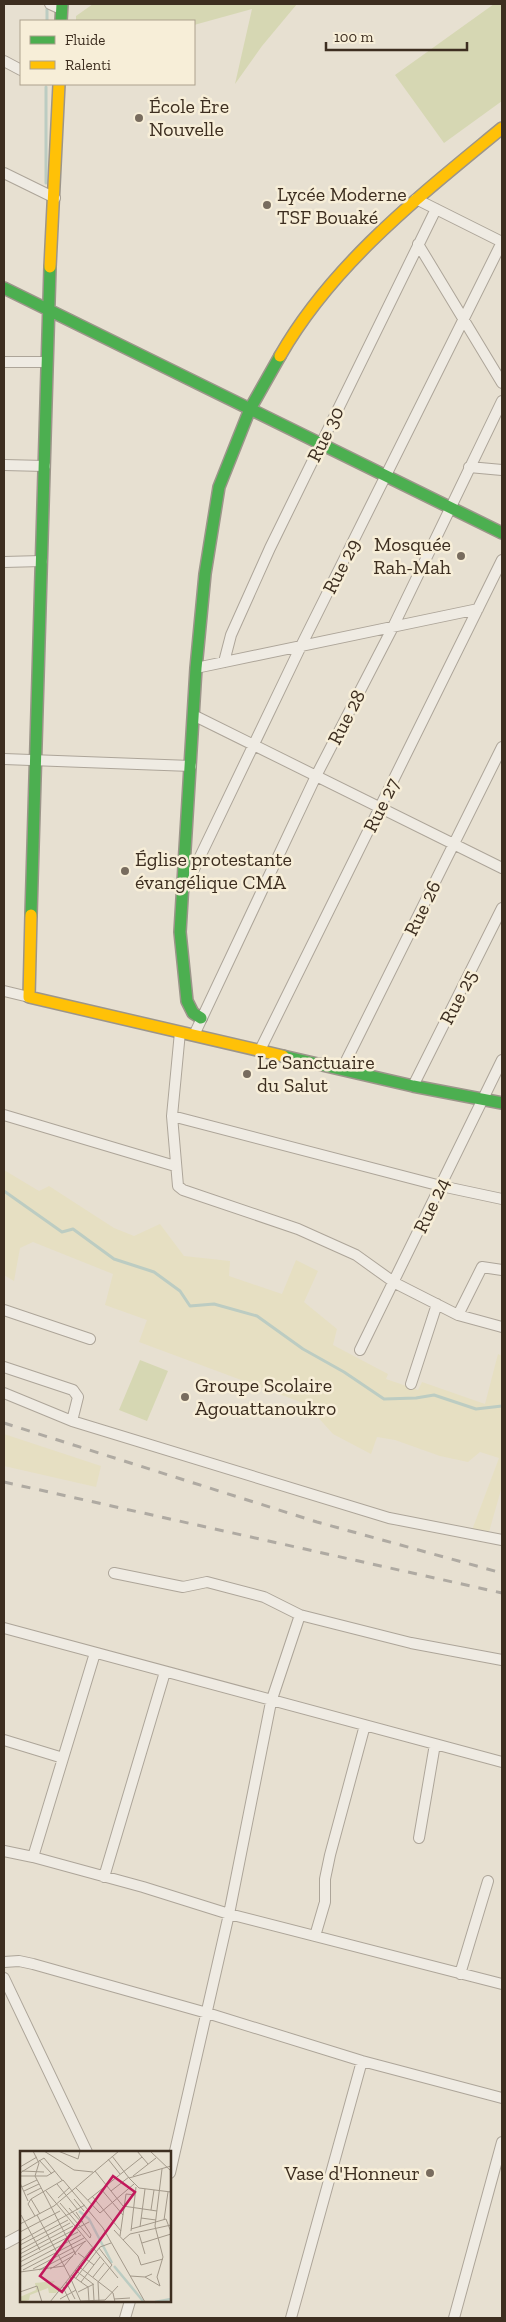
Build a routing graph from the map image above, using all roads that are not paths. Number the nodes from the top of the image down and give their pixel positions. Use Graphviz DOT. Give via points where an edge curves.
graph roads {
  1 [pos="50,4"];
  2 [pos="61,11"];
  3 [pos="4,61"];
  4 [pos="20,69"];
  5 [pos="55,85"];
  6 [pos="502,128"];
  7 [pos="4,173"];
  8 [pos="54,198"];
  9 [pos="416,200"];
  10 [pos="436,209"];
  11 [pos="502,242"];
  12 [pos="418,244"];
  13 [pos="4,288"];
  14 [pos="49,310"];
  15 [pos="464,320"];
  16 [pos="4,362"];
  17 [pos="46,362"];
  18 [pos="502,383"];
  19 [pos="502,401"];
  20 [pos="250,409"];
  21 [pos="320,443"];
  22 [pos="4,465"];
  23 [pos="45,466"];
  24 [pos="470,467"];
  25 [pos="502,470"];
  26 [pos="386,476"];
  27 [pos="450,507"];
  28 [pos="502,533"];
  29 [pos="502,560"];
  30 [pos="42,561"];
  31 [pos="4,562"];
  32 [pos="478,609"];
  33 [pos="392,627"];
  34 [pos="301,646"];
  35 [pos="224,662"];
  36 [pos="196,668"];
  37 [pos="193,714"];
  38 [pos="253,744"];
  39 [pos="502,747"];
  40 [pos="4,759"];
  41 [pos="35,760"];
  42 [pos="192,766"];
  43 [pos="316,776"];
  44 [pos="380,807"];
  45 [pos="454,844"];
  46 [pos="502,868"];
  47 [pos="183,892"];
  48 [pos="502,908"];
  49 [pos="4,991"];
  50 [pos="29,997"];
  51 [pos="201,1018"];
  52 [pos="180,1032"];
  53 [pos="194,1035"];
  54 [pos="260,1050"];
  55 [pos="502,1060"];
  56 [pos="342,1069"];
  57 [pos="414,1086"];
  58 [pos="482,1099"];
  59 [pos="502,1103"];
  60 [pos="4,1115"];
  61 [pos="172,1116"];
  62 [pos="175,1166"];
  63 [pos="441,1186"];
  64 [pos="502,1199"];
  65 [pos="502,1270"];
  66 [pos="395,1283"];
  67 [pos="437,1304"];
  68 [pos="4,1310"];
  69 [pos="458,1315"];
  70 [pos="502,1327"];
  71 [pos="90,1339"];
  72 [pos="360,1350"];
  73 [pos="4,1367"];
  74 [pos="412,1384"];
  75 [pos="4,1394"];
  76 [pos="72,1421"];
  77 [pos="502,1540"];
  78 [pos="114,1573"];
  79 [pos="300,1615"];
  80 [pos="4,1628"];
  81 [pos="95,1653"];
  82 [pos="502,1660"];
  83 [pos="165,1672"];
  84 [pos="271,1702"];
  85 [pos="365,1725"];
  86 [pos="4,1740"];
  87 [pos="435,1744"];
  88 [pos="62,1758"];
  89 [pos="502,1762"];
  90 [pos="419,1838"];
  91 [pos="4,1851"];
  92 [pos="33,1857"];
  93 [pos="104,1877"];
  94 [pos="488,1881"];
  95 [pos="229,1914"];
  96 [pos="315,1936"];
  97 [pos="4,1962"];
  98 [pos="460,1974"];
  99 [pos="4,1978"];
  100 [pos="502,1984"];
  101 [pos="207,2013"];
  102 [pos="362,2061"];
  103 [pos="502,2098"];
  104 [pos="502,2142"];
  105 [pos="87,2151"];
  106 [pos="171,2169"];
  107 [pos="20,2236"];
  108 [pos="4,2244"];
  109 [pos="130,2302"];
  110 [pos="126,2318"];
  111 [pos="291,2318"];
  112 [pos="454,2318"];
  1 -- 2 [label="street"];
  3 -- 4 [label="street"];
  5 -- 8 [label="street"];
  6 -- 9 [label="street"];
  7 -- 8 [label="street"];
  8 -- 14 [label="street"];
  9 -- 10 [label="street"];
  9 -- 20 [label="street" via="336,277 287,344"];
  10 -- 11 [label="street"];
  10 -- 12 [label="street, Rue 30"];
  11 -- 15 [label="street, Rue 29"];
  12 -- 15 [label="street"];
  12 -- 21 [label="street, Rue 30"];
  13 -- 14 [label="street"];
  14 -- 17 [label="street"];
  14 -- 20 [label="street"];
  15 -- 18 [label="street"];
  15 -- 26 [label="street, Rue 29"];
  16 -- 17 [label="street"];
  17 -- 23 [label="street"];
  19 -- 24 [label="street, Rue 28"];
  20 -- 21 [label="street"];
  20 -- 36 [label="street" via="232,450 216,503 204,574"];
  21 -- 26 [label="street"];
  21 -- 35 [label="street, Rue 30" via="231,635"];
  22 -- 23 [label="street"];
  23 -- 30 [label="street"];
  24 -- 25 [label="street"];
  24 -- 27 [label="street, Rue 28"];
  26 -- 27 [label="street"];
  26 -- 34 [label="street, Rue 29"];
  27 -- 28 [label="street"];
  27 -- 33 [label="street, Rue 28"];
  29 -- 32 [label="street, Rue 27"];
  30 -- 31 [label="street"];
  30 -- 41 [label="street"];
  32 -- 33 [label="street"];
  32 -- 44 [label="street, Rue 27"];
  33 -- 34 [label="street"];
  33 -- 43 [label="street, Rue 28"];
  34 -- 35 [label="street"];
  34 -- 38 [label="street, Rue 29"];
  35 -- 36 [label="street"];
  36 -- 37 [label="street"];
  37 -- 38 [label="street"];
  37 -- 42 [label="street"];
  38 -- 43 [label="street"];
  38 -- 47 [label="street, Rue 29"];
  39 -- 45 [label="street, Rue 26"];
  40 -- 41 [label="street"];
  41 -- 42 [label="street"];
  41 -- 50 [label="street"];
  42 -- 47 [label="street"];
  43 -- 44 [label="street"];
  43 -- 51 [label="street, Rue 28"];
  44 -- 45 [label="street"];
  44 -- 54 [label="street, Rue 27"];
  45 -- 46 [label="street"];
  45 -- 56 [label="street, Rue 26"];
  47 -- 51 [label="street" via="180,932 188,1001 193,1013"];
  48 -- 57 [label="street, Rue 25"];
  49 -- 50 [label="street"];
  50 -- 52 [label="street"];
  51 -- 53 [label="street, Rue 28"];
  52 -- 53 [label="street"];
  52 -- 61 [label="street"];
  53 -- 54 [label="street"];
  54 -- 56 [label="street"];
  55 -- 58 [label="street, Rue 24"];
  56 -- 57 [label="street"];
  57 -- 58 [label="street"];
  58 -- 59 [label="street"];
  58 -- 63 [label="street, Rue 24"];
  60 -- 62 [label="street"];
  61 -- 62 [label="street"];
  61 -- 63 [label="street"];
  62 -- 66 [label="street" via="178,1186 183,1190 298,1229 356,1255"];
  63 -- 64 [label="street"];
  63 -- 66 [label="street, Rue 24"];
  65 -- 69 [label="street" via="482,1267"];
  66 -- 67 [label="street"];
  66 -- 72 [label="street, Rue 24"];
  67 -- 69 [label="street"];
  67 -- 74 [label="street"];
  68 -- 71 [label="street"];
  69 -- 70 [label="street"];
  73 -- 76 [label="street" via="73,1390 78,1397"];
  75 -- 76 [label="street"];
  76 -- 77 [label="street" via="389,1518"];
  78 -- 79 [label="street" via="183,1587 207,1582 264,1597"];
  79 -- 82 [label="street" via="411,1643"];
  79 -- 84 [label="street"];
  80 -- 81 [label="street"];
  81 -- 83 [label="street"];
  81 -- 88 [label="street"];
  83 -- 84 [label="street"];
  83 -- 93 [label="street"];
  84 -- 85 [label="street"];
  84 -- 95 [label="street"];
  85 -- 87 [label="street"];
  85 -- 96 [label="street" via="330,1855 325,1902"];
  86 -- 88 [label="street"];
  87 -- 89 [label="street"];
  87 -- 90 [label="street"];
  88 -- 92 [label="street"];
  91 -- 92 [label="street"];
  92 -- 93 [label="street"];
  93 -- 95 [label="street" via="144,1886"];
  94 -- 98 [label="street"];
  95 -- 96 [label="street"];
  95 -- 101 [label="street"];
  96 -- 98 [label="street"];
  97 -- 101 [label="street" via="33,1964"];
  98 -- 100 [label="street"];
  99 -- 105 [label="street"];
  101 -- 102 [label="street"];
  101 -- 106 [label="street"];
  102 -- 103 [label="street"];
  102 -- 111 [label="street"];
  104 -- 112 [label="street"];
  107 -- 108 [label="street"];
  109 -- 110 [label="street"];
}
